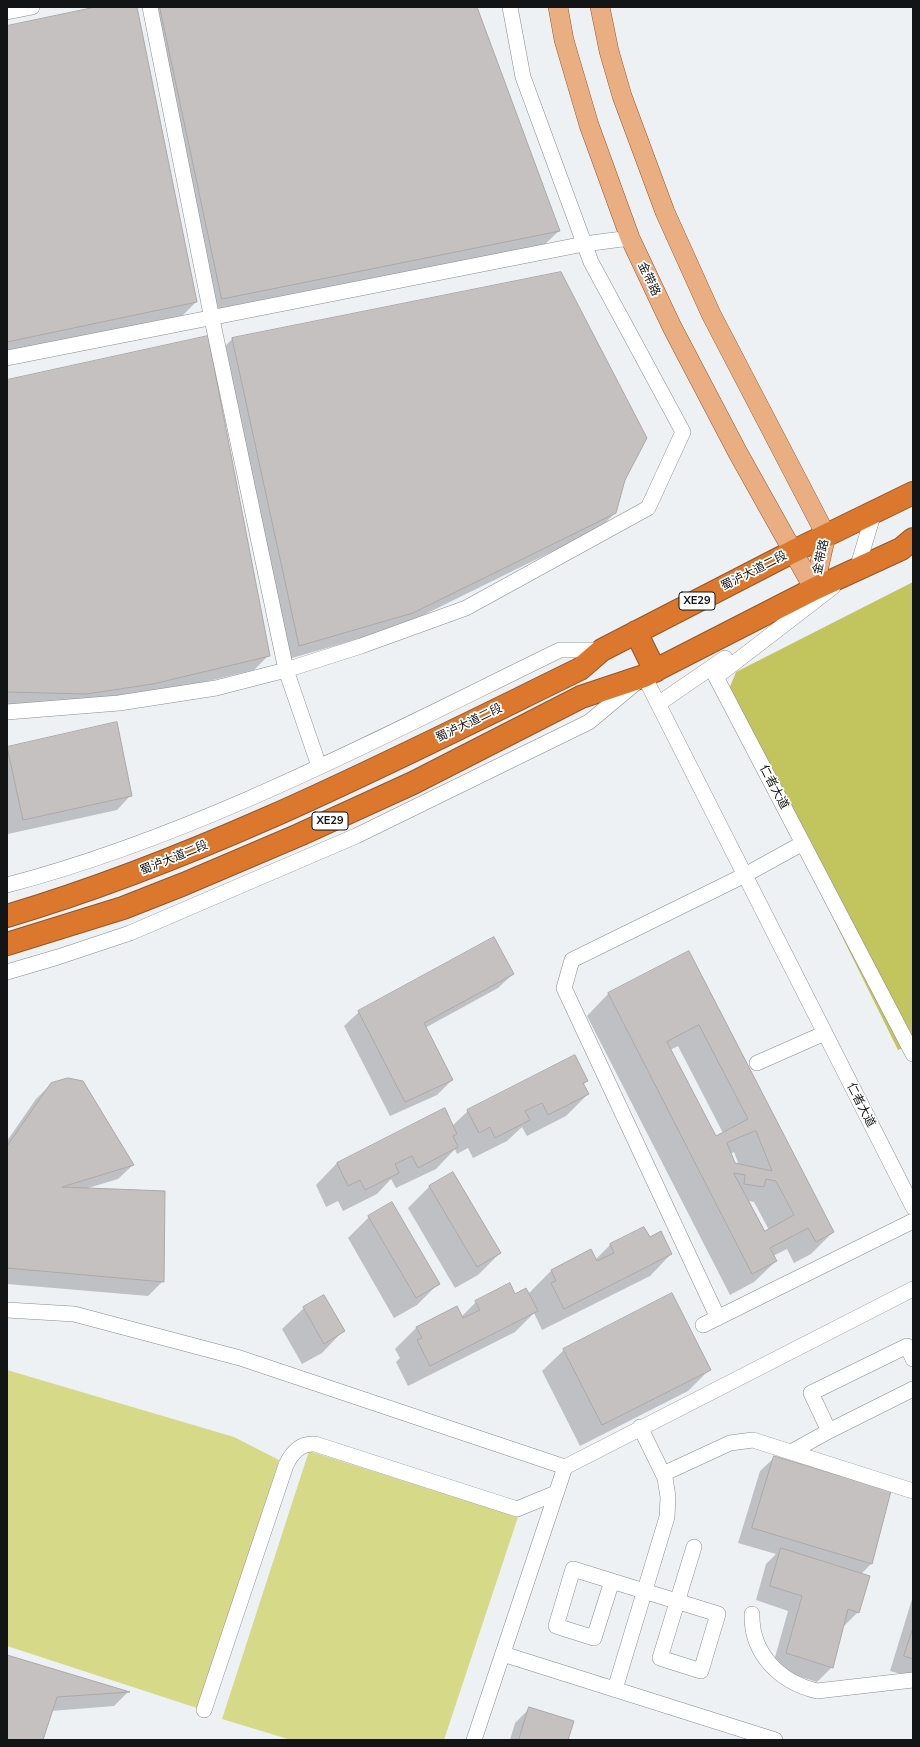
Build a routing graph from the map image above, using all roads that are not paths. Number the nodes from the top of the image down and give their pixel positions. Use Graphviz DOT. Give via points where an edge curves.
graph roads {
  1 [pos="32,7"];
  2 [pos="150,7"];
  3 [pos="510,7"];
  4 [pos="558,7"];
  5 [pos="600,7"];
  6 [pos="7,12"];
  7 [pos="630,238"];
  8 [pos="584,244"];
  9 [pos="212,319"];
  10 [pos="7,358"];
  11 [pos="913,482"];
  12 [pos="913,493"];
  13 [pos="874,512"];
  14 [pos="826,535"];
  15 [pos="909,544"];
  16 [pos="792,552"];
  17 [pos="857,569"];
  18 [pos="814,589"];
  19 [pos="636,632"];
  20 [pos="602,650"];
  21 [pos="286,670"];
  22 [pos="650,673"];
  23 [pos="658,704"];
  24 [pos="7,712"];
  25 [pos="319,766"];
  26 [pos="803,843"];
  27 [pos="745,875"];
  28 [pos="7,885"];
  29 [pos="7,916"];
  30 [pos="7,944"];
  31 [pos="7,972"];
  32 [pos="825,1033"];
  33 [pos="913,1054"];
  34 [pos="757,1063"];
  35 [pos="913,1207"];
  36 [pos="913,1221"];
  37 [pos="913,1289"];
  38 [pos="7,1310"];
  39 [pos="718,1318"];
  40 [pos="703,1325"];
  41 [pos="913,1359"];
  42 [pos="913,1389"];
  43 [pos="640,1427"];
  44 [pos="829,1431"];
  45 [pos="791,1452"];
  46 [pos="565,1467"];
  47 [pos="663,1474"];
  48 [pos="913,1491"];
  49 [pos="556,1494"];
  50 [pos="694,1547"];
  51 [pos="612,1581"];
  52 [pos="644,1592"];
  53 [pos="676,1601"];
  54 [pos="752,1614"];
  55 [pos="503,1654"];
  56 [pos="913,1680"];
  57 [pos="615,1689"];
  58 [pos="204,1710"];
  59 [pos="474,1740"];
  60 [pos="775,1740"];
  1 -- 6 [label="street"];
  2 -- 9 [label="street"];
  3 -- 8 [label="street" via="523,77"];
  4 -- 7 [label="main road, 金带路" via="564,40 588,125"];
  5 -- 14 [label="main road, 金带路" via="609,52 622,96 665,212 711,314"];
  7 -- 8 [label="street"];
  7 -- 16 [label="main road, 金带路" via="672,327"];
  8 -- 9 [label="street"];
  8 -- 21 [label="street" via="591,262 683,432 648,508 466,608"];
  9 -- 10 [label="street"];
  9 -- 21 [label="street"];
  11 -- 13 [label="street"];
  12 -- 13 [label="highway, 蜀泸大道二段 / XE29"];
  13 -- 14 [label="highway, 蜀泸大道二段 / XE29"];
  13 -- 17 [label="street"];
  14 -- 16 [label="highway, 蜀泸大道二段 / XE29"];
  14 -- 18 [label="main road, 金带路"];
  15 -- 17 [label="highway, XE29"];
  16 -- 18 [label="main road, 金带路"];
  16 -- 19 [label="highway, 蜀泸大道二段 / XE29"];
  17 -- 18 [label="highway, XE29"];
  17 -- 23 [label="street"];
  17 -- 26 [label="street, 仁者大道" via="716,677"];
  18 -- 22 [label="highway, XE29"];
  19 -- 20 [label="highway, 蜀泸大道二段 / XE29"];
  19 -- 22 [label="highway"];
  20 -- 25 [label="street" via="560,650"];
  20 -- 29 [label="highway, 蜀泸大道二段 / XE29" via="580,669 286,811 118,881"];
  21 -- 24 [label="street" via="216,688 119,703"];
  21 -- 25 [label="street"];
  22 -- 23 [label="street, 仁者大道"];
  22 -- 30 [label="highway, XE29" via="581,697 413,783 192,881 123,908"];
  22 -- 31 [label="street" via="589,722 356,836 130,933"];
  23 -- 27 [label="street, 仁者大道"];
  25 -- 28 [label="street" via="122,849 57,872"];
  26 -- 27 [label="street"];
  26 -- 33 [label="street, 仁者大道"];
  27 -- 32 [label="street, 仁者大道"];
  27 -- 39 [label="street" via="572,960 564,988"];
  32 -- 34 [label="street"];
  32 -- 35 [label="street, 仁者大道"];
  36 -- 39 [label="street"];
  37 -- 43 [label="street"];
  38 -- 46 [label="street" via="74,1314 240,1358"];
  39 -- 40 [label="street"];
  41 -- 44 [label="street" via="907,1346 808,1387"];
  42 -- 44 [label="street"];
  43 -- 46 [label="street"];
  43 -- 47 [label="street"];
  44 -- 45 [label="street"];
  45 -- 47 [label="street" via="753,1440 730,1443"];
  45 -- 48 [label="street"];
  46 -- 49 [label="street"];
  47 -- 52 [label="street" via="668,1497 667,1517"];
  49 -- 55 [label="street"];
  49 -- 58 [label="street" via="517,1509 315,1444 302,1446 286,1464"];
  50 -- 53 [label="street"];
  51 -- 51 [label="street" via="594,1638 556,1626 573,1569"];
  51 -- 52 [label="street"];
  52 -- 53 [label="street"];
  52 -- 57 [label="street"];
  53 -- 53 [label="street" via="718,1614 702,1671 660,1658"];
  54 -- 56 [label="street" via="752,1628 765,1660 774,1670 803,1688 817,1690"];
  55 -- 57 [label="street"];
  55 -- 59 [label="street"];
  57 -- 60 [label="street"];
}
